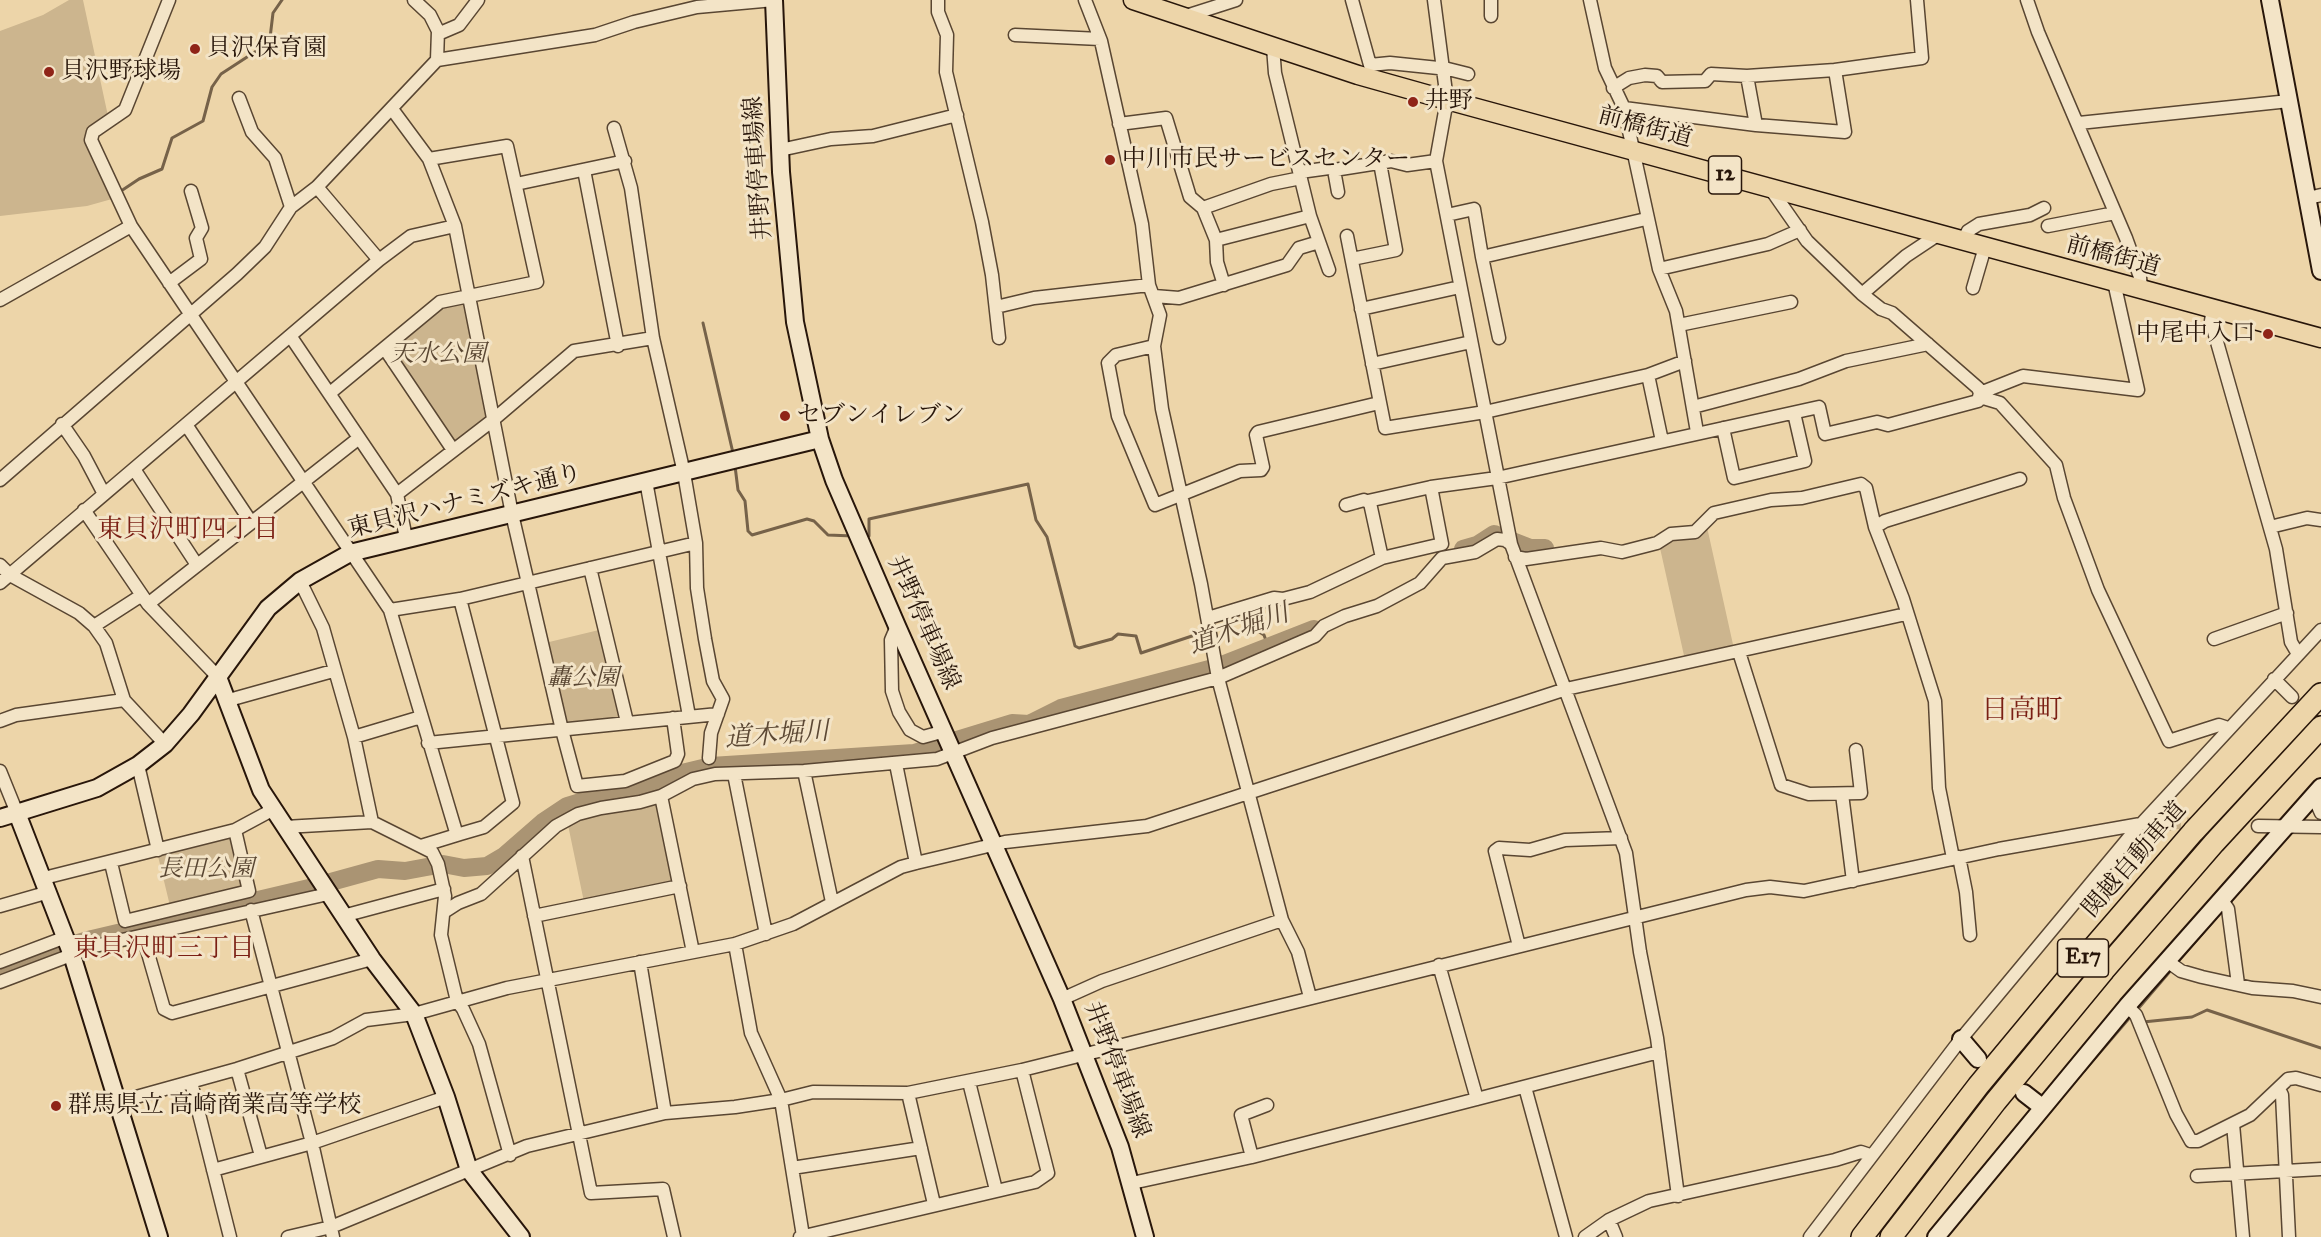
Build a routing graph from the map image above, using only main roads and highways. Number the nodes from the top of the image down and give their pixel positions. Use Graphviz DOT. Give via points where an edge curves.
graph roads {
  1 [pos="1133,0"];
  2 [pos="2321,338"];
  3 [pos="2321,693"];
  4 [pos="2321,728"];
  5 [pos="1862,1237"];
  6 [pos="1891,1237"];
  1 -- 2 [label="main road, 前橋街道 / 12" via="1447,100"];
  3 -- 5 [label="highway, 関越自動車道 / E17" via="2086,956 1978,1086"];
  4 -- 6 [label="highway, 関越自動車道 / E17" via="2104,970"];
}
